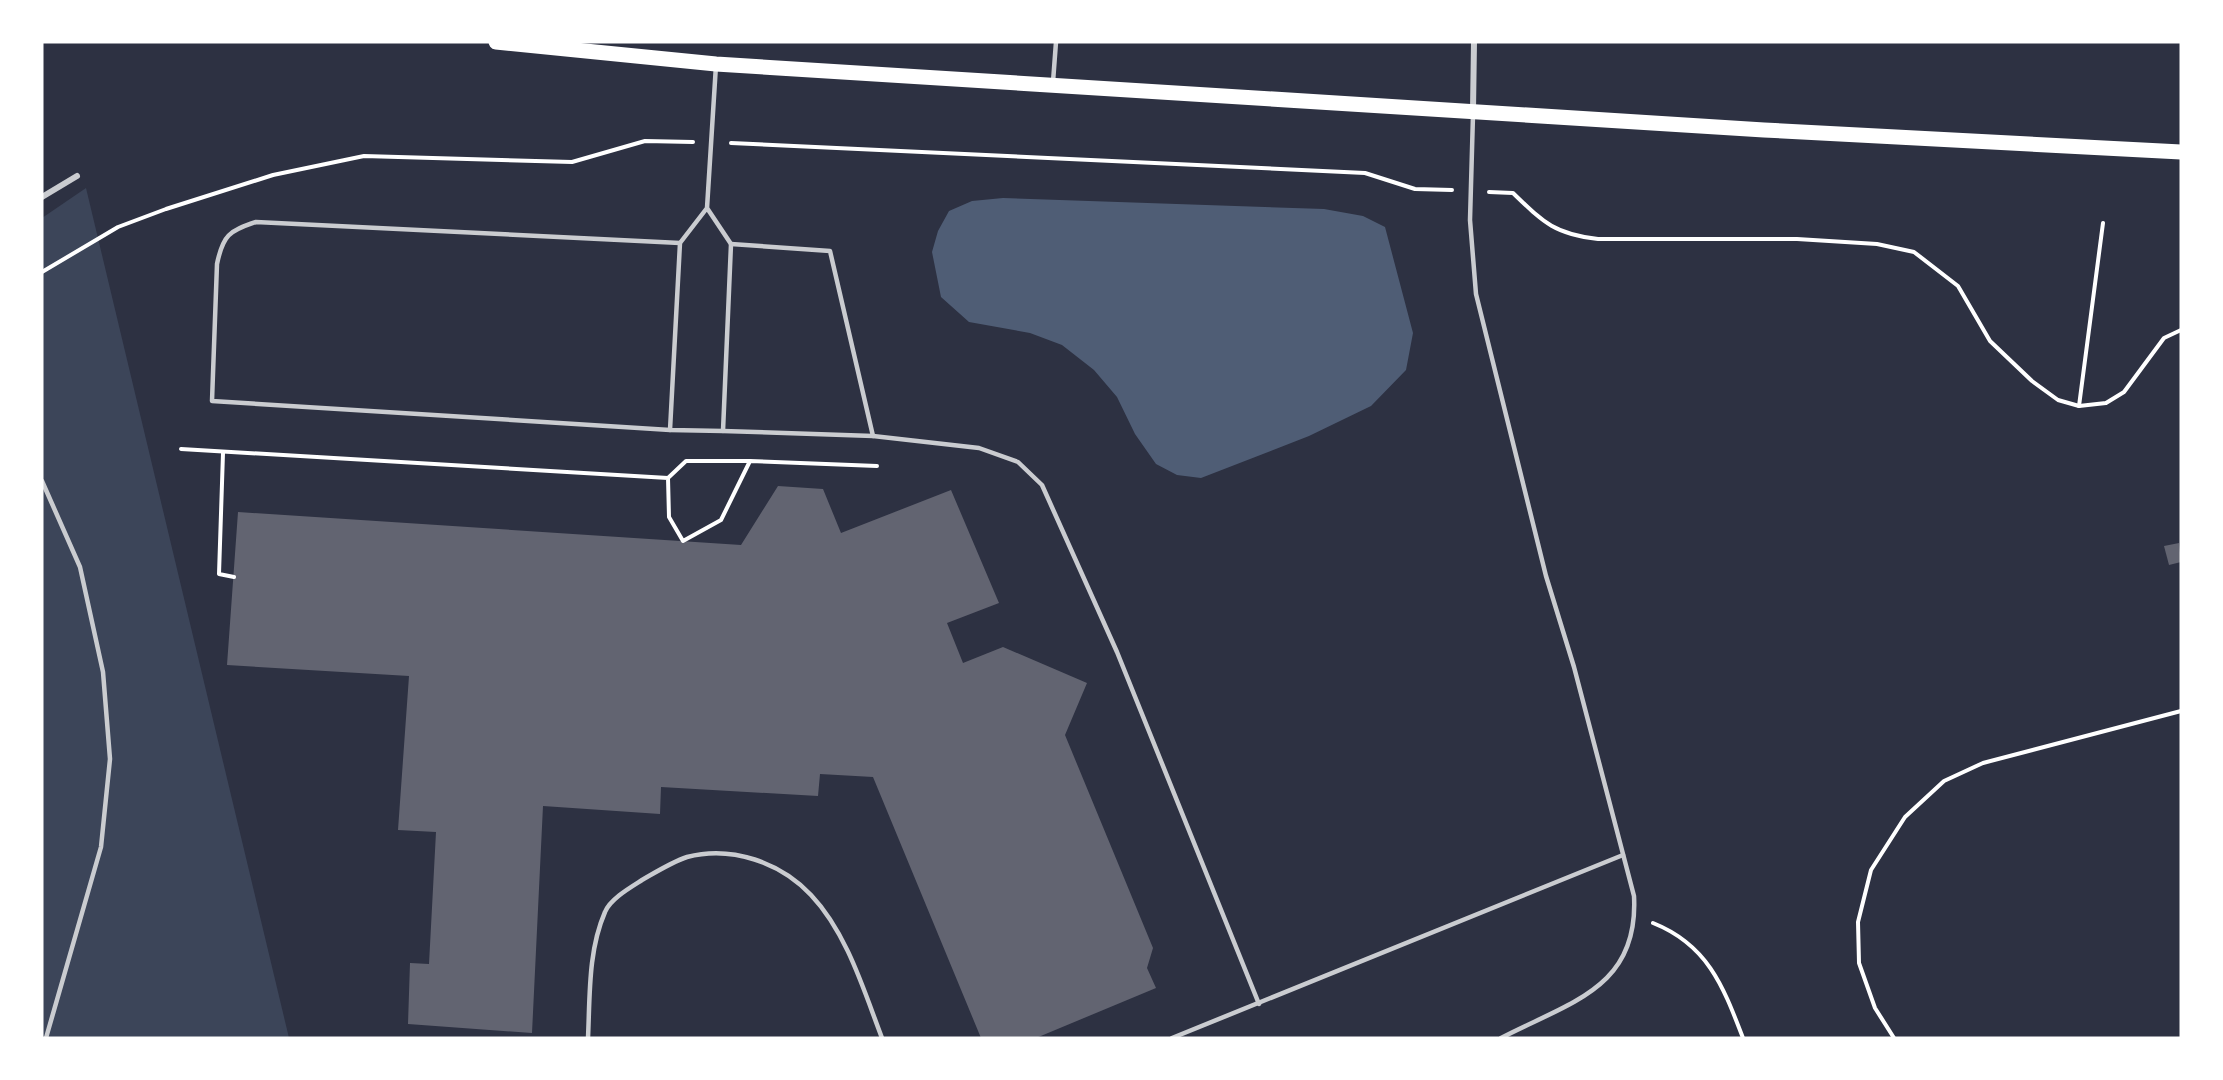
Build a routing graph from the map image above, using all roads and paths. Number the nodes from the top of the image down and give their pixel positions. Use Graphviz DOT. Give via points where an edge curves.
graph roads {
  1 [pos="496,42"];
  2 [pos="1056,42"];
  3 [pos="1474,42"];
  4 [pos="716,63"];
  5 [pos="1053,85"];
  6 [pos="1473,111"];
  7 [pos="711,143"];
  8 [pos="2181,152"];
  9 [pos="77,176"];
  10 [pos="1473,191"];
  11 [pos="42,197"];
  12 [pos="707,208"];
  13 [pos="2103,223"];
  14 [pos="680,243"];
  15 [pos="731,244"];
  16 [pos="42,272"];
  17 [pos="2181,330"];
  18 [pos="2079,406"];
  19 [pos="670,430"];
  20 [pos="723,431"];
  21 [pos="873,436"];
  22 [pos="182,449"];
  23 [pos="223,453"];
  24 [pos="750,461"];
  25 [pos="877,466"];
  26 [pos="668,478"];
  27 [pos="42,481"];
  28 [pos="234,577"];
  29 [pos="2181,711"];
  30 [pos="1623,855"];
  31 [pos="1635,915"];
  32 [pos="1259,1004"];
  33 [pos="46,1038"];
  34 [pos="588,1038"];
  35 [pos="882,1038"];
  36 [pos="1172,1038"];
  37 [pos="1501,1038"];
  38 [pos="1743,1038"];
  39 [pos="1894,1038"];
  1 -- 4 [label="main road"];
  2 -- 5 [label="lane"];
  3 -- 6 [label="street"];
  4 -- 5 [label="main road"];
  4 -- 7 [label="lane"];
  5 -- 6 [label="main road"];
  6 -- 8 [label="main road"];
  6 -- 10 [label="lane"];
  7 -- 10 [label="path" via="1365,173 1415,189"];
  7 -- 12 [label="lane"];
  7 -- 16 [label="path" via="645,141 572,162 364,156 273,175 166,209 118,227"];
  9 -- 11 [label="street"];
  10 -- 18 [label="path" via="1513,193 1544,223 1571,236 1797,239 1877,244 1914,252 1958,286 1990,341 2032,381 2058,400"];
  10 -- 30 [label="lane" via="1470,220 1476,294 1546,576"];
  12 -- 14 [label="lane"];
  12 -- 15 [label="lane"];
  13 -- 18 [label="path"];
  14 -- 19 [label="lane"];
  14 -- 19 [label="lane" via="256,222 234,230 221,243 217,264 212,401"];
  15 -- 20 [label="lane"];
  15 -- 21 [label="lane" via="830,251"];
  17 -- 18 [label="path" via="2164,338 2124,392 2106,404"];
  19 -- 20 [label="lane"];
  20 -- 21 [label="lane"];
  21 -- 32 [label="lane" via="979,448 1018,462 1042,485 1117,652"];
  22 -- 23 [label="path"];
  23 -- 26 [label="path"];
  23 -- 28 [label="path" via="219,574"];
  24 -- 25 [label="path"];
  24 -- 26 [label="path" via="686,461"];
  24 -- 26 [label="path" via="721,520 683,541 669,517"];
  27 -- 33 [label="lane" via="80,567 103,672 110,759 101,847"];
  29 -- 39 [label="path" via="1983,763 1944,782 1905,817 1871,870 1858,922 1859,963 1875,1008"];
  30 -- 31 [label="lane"];
  30 -- 32 [label="lane"];
  31 -- 37 [label="lane" via="1622,961 1600,986"];
  31 -- 38 [label="path" via="1694,948 1717,975"];
  32 -- 36 [label="lane"];
  34 -- 35 [label="lane" via="590,977 606,909 656,871 687,857 717,853 758,860 787,873 813,897 836,930"];
}
